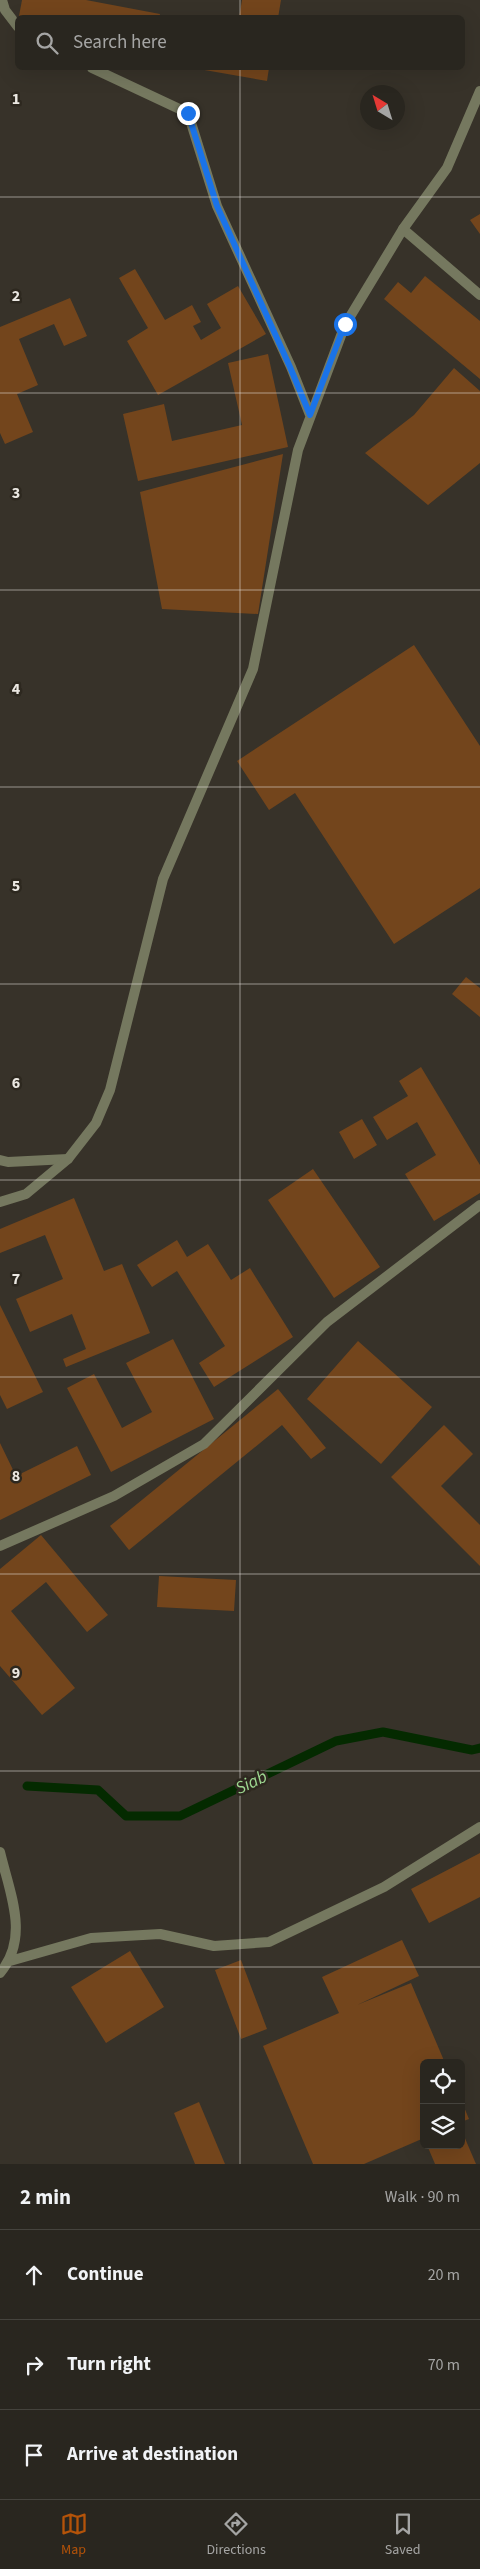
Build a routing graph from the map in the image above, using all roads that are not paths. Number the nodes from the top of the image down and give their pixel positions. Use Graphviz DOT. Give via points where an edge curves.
graph roads {
  1 [pos="2,0"];
  2 [pos="15,23"];
  3 [pos="96,70"];
  4 [pos="480,91"];
  5 [pos="403,229"];
  6 [pos="480,295"];
  7 [pos="310,415"];
  8 [pos="68,1159"];
  9 [pos="0,1160"];
  10 [pos="0,1202"];
  11 [pos="480,1205"];
  12 [pos="0,1546"];
  13 [pos="480,1827"];
  14 [pos="0,1852"];
  15 [pos="10,1961"];
  16 [pos="0,1974"];
  1 -- 2 [label="street"];
  3 -- 7 [label="street" via="188,113 217,206"];
  4 -- 5 [label="street" via="447,168"];
  5 -- 6 [label="street"];
  5 -- 7 [label="street" via="345,324"];
  7 -- 8 [label="street" via="298,450 252,669 163,879 110,1090 96,1123"];
  8 -- 9 [label="street"];
  8 -- 10 [label="street" via="26,1194"];
  11 -- 12 [label="street" via="327,1322 204,1444 114,1496"];
  13 -- 15 [label="street" via="384,1887 269,1942 214,1946 160,1934 90,1938"];
  14 -- 15 [label="street" via="18,1929"];
  15 -- 16 [label="street"];
}
